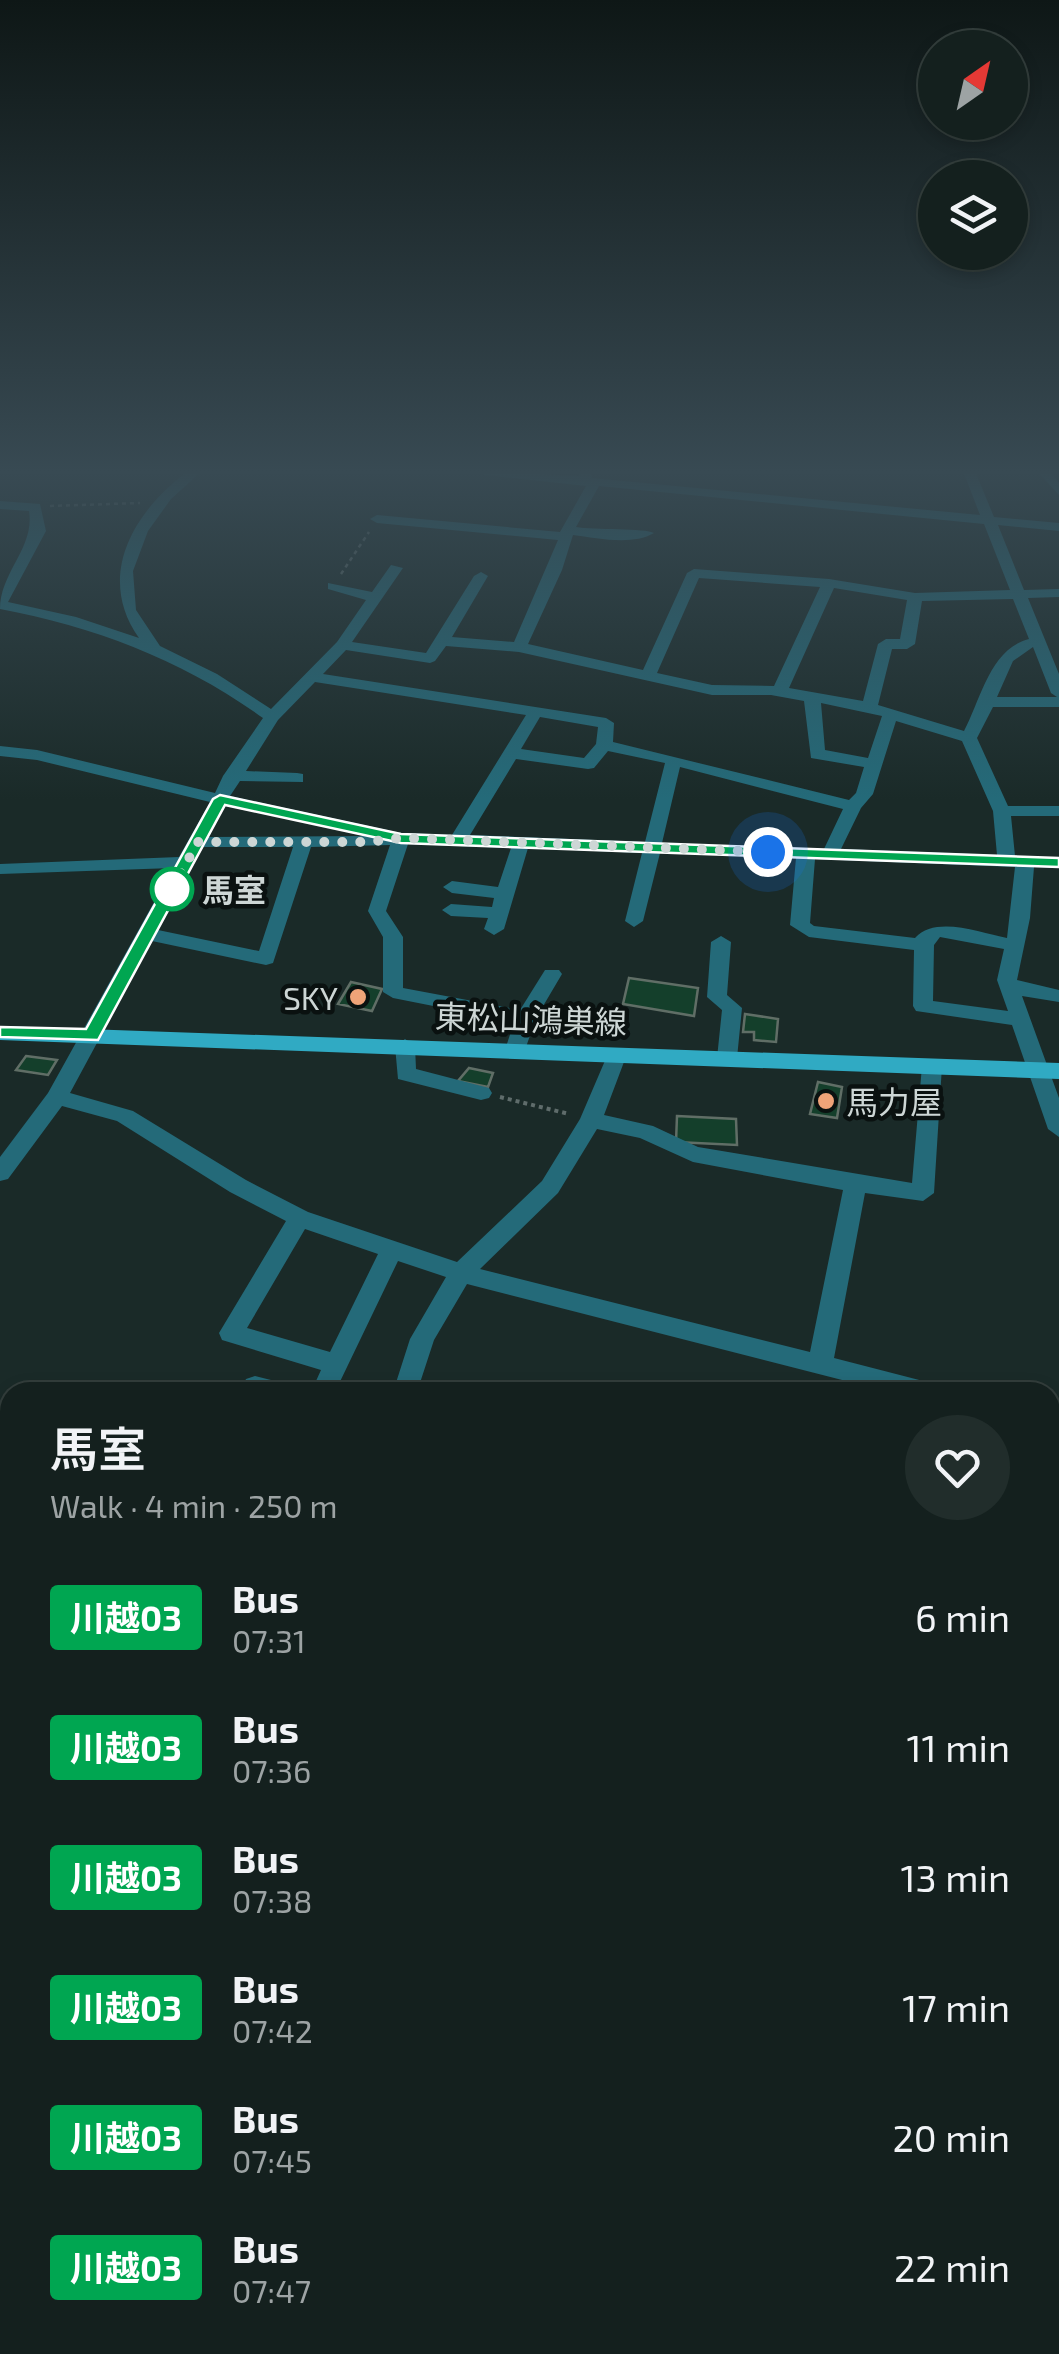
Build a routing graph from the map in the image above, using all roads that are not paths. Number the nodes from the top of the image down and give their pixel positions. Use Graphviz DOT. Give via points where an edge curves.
graph roads {
  1 [pos="12,581"];
  2 [pos="125,581"];
  3 [pos="387,581"];
  4 [pos="478,581"];
  5 [pos="550,581"];
  6 [pos="690,581"];
  7 [pos="800,581"];
  8 [pos="873,581"];
  9 [pos="1013,581"];
  10 [pos="829,583"];
  11 [pos="333,586"];
  12 [pos="868,590"];
  13 [pos="1059,593"];
  14 [pos="1018,594"];
  15 [pos="915,597"];
  16 [pos="375,598"];
  17 [pos="0,604"];
  18 [pos="442,640"];
  19 [pos="1038,641"];
  20 [pos="342,645"];
  21 [pos="519,648"];
  22 [pos="154,649"];
  23 [pos="314,677"];
  24 [pos="647,678"];
  25 [pos="780,692"];
  26 [pos="1059,693"];
  27 [pos="812,697"];
  28 [pos="987,702"];
  29 [pos="1059,702"];
  30 [pos="869,707"];
  31 [pos="891,712"];
  32 [pos="536,713"];
  33 [pos="272,717"];
  34 [pos="968,738"];
  35 [pos="604,745"];
  36 [pos="0,751"];
  37 [pos="512,753"];
  38 [pos="674,758"];
  39 [pos="874,764"];
  40 [pos="232,776"];
  41 [pos="297,778"];
  42 [pos="220,799"];
  43 [pos="853,806"];
  44 [pos="1002,811"];
  45 [pos="1059,812"];
  46 [pos="401,838"];
  47 [pos="458,840"];
  48 [pos="198,842"];
  49 [pos="303,843"];
  50 [pos="522,843"];
  51 [pos="654,847"];
  52 [pos="806,853"];
  53 [pos="830,854"];
  54 [pos="1016,861"];
  55 [pos="187,862"];
  56 [pos="1059,863"];
  57 [pos="0,869"];
  58 [pos="452,888"];
  59 [pos="505,894"];
  60 [pos="451,910"];
  61 [pos="634,921"];
  62 [pos="148,934"];
  63 [pos="721,942"];
  64 [pos="1015,945"];
  65 [pos="924,946"];
  66 [pos="552,974"];
  67 [pos="1010,987"];
  68 [pos="1059,996"];
  69 [pos="526,1018"];
  70 [pos="1018,1018"];
  71 [pos="0,1033"];
  72 [pos="92,1036"];
  73 [pos="405,1046"];
  74 [pos="516,1050"];
  75 [pos="618,1054"];
  76 [pos="727,1058"];
  77 [pos="932,1066"];
  78 [pos="1047,1070"];
  79 [pos="481,1093"];
  80 [pos="57,1097"];
  81 [pos="591,1120"];
  82 [pos="1059,1130"];
  83 [pos="4,1163"];
  84 [pos="856,1184"];
  85 [pos="300,1218"];
  86 [pos="392,1249"];
  87 [pos="462,1273"];
  88 [pos="335,1364"];
  89 [pos="820,1364"];
  90 [pos="327,1382"];
  91 [pos="407,1382"];
  92 [pos="889,1382"];
  1 -- 17 [label="street"];
  2 -- 22 [label="street" via="129,610"];
  3 -- 16 [label="street"];
  4 -- 18 [label="street"];
  5 -- 21 [label="street"];
  6 -- 24 [label="street"];
  7 -- 10 [label="street"];
  8 -- 12 [label="street"];
  9 -- 14 [label="street"];
  10 -- 12 [label="street"];
  10 -- 25 [label="street"];
  11 -- 16 [label="street"];
  12 -- 15 [label="street"];
  13 -- 14 [label="street"];
  14 -- 15 [label="street"];
  14 -- 19 [label="street"];
  15 -- 30 [label="street" via="907,644 886,644"];
  16 -- 20 [label="street"];
  17 -- 22 [label="street"];
  18 -- 20 [label="street" via="430,658"];
  18 -- 21 [label="street"];
  19 -- 26 [label="street"];
  19 -- 28 [label="street" via="1002,660"];
  20 -- 23 [label="street"];
  21 -- 24 [label="street"];
  22 -- 33 [label="street"];
  23 -- 32 [label="street"];
  23 -- 33 [label="street"];
  24 -- 25 [label="street" via="712,690"];
  25 -- 27 [label="street"];
  27 -- 30 [label="street"];
  27 -- 39 [label="street" via="817,754"];
  28 -- 29 [label="street"];
  28 -- 34 [label="street"];
  30 -- 31 [label="street"];
  31 -- 34 [label="street"];
  31 -- 39 [label="street"];
  32 -- 35 [label="street" via="606,723"];
  32 -- 37 [label="street"];
  33 -- 40 [label="street"];
  34 -- 44 [label="street"];
  35 -- 37 [label="street" via="588,764"];
  35 -- 38 [label="street"];
  36 -- 42 [label="street"];
  37 -- 47 [label="street"];
  38 -- 43 [label="street"];
  38 -- 51 [label="street"];
  39 -- 43 [label="street"];
  40 -- 41 [label="street"];
  40 -- 42 [label="street"];
  42 -- 46 [label="street"];
  42 -- 48 [label="street"];
  43 -- 53 [label="street"];
  44 -- 45 [label="street"];
  44 -- 54 [label="street"];
  46 -- 47 [label="street"];
  46 -- 49 [label="street"];
  46 -- 69 [label="street" via="377,911 393,937 392,992"];
  47 -- 50 [label="street"];
  48 -- 49 [label="street"];
  48 -- 55 [label="street"];
  49 -- 62 [label="street" via="266,959"];
  50 -- 51 [label="street"];
  50 -- 59 [label="street"];
  51 -- 52 [label="street"];
  51 -- 61 [label="street"];
  52 -- 53 [label="street"];
  52 -- 65 [label="street" via="800,925 809,932"];
  53 -- 54 [label="street"];
  54 -- 56 [label="street"];
  54 -- 64 [label="street" via="1021,918"];
  55 -- 57 [label="street"];
  55 -- 62 [label="street"];
  58 -- 59 [label="street"];
  59 -- 60 [label="street" via="496,921"];
  62 -- 72 [label="street"];
  63 -- 76 [label="street" via="716,996 732,1008"];
  64 -- 65 [label="street" via="938,931 925,937"];
  64 -- 67 [label="street"];
  65 -- 70 [label="street" via="923,1006"];
  66 -- 69 [label="street"];
  67 -- 68 [label="street"];
  67 -- 70 [label="street"];
  69 -- 74 [label="street"];
  70 -- 78 [label="street"];
  71 -- 72 [label="main road, 東松山鴻巣線"];
  72 -- 73 [label="main road, 東松山鴻巣線"];
  72 -- 80 [label="street"];
  73 -- 74 [label="main road, 東松山鴻巣線"];
  73 -- 79 [label="street" via="405,1074"];
  74 -- 75 [label="main road, 東松山鴻巣線"];
  75 -- 76 [label="main road, 東松山鴻巣線"];
  75 -- 81 [label="street"];
  76 -- 77 [label="main road, 東松山鴻巣線"];
  77 -- 78 [label="main road, 東松山鴻巣線"];
  77 -- 84 [label="street" via="923,1193"];
  78 -- 82 [label="street"];
  80 -- 83 [label="street"];
  80 -- 85 [label="street" via="125,1116"];
  81 -- 84 [label="street" via="646,1131 692,1154"];
  81 -- 87 [label="street" via="550,1187"];
  84 -- 89 [label="street"];
  85 -- 86 [label="street"];
  85 -- 88 [label="street" via="232,1333"];
  86 -- 87 [label="street"];
  86 -- 88 [label="street"];
  87 -- 89 [label="street"];
  87 -- 91 [label="street" via="422,1339"];
  88 -- 90 [label="street"];
  89 -- 92 [label="street"];
}
